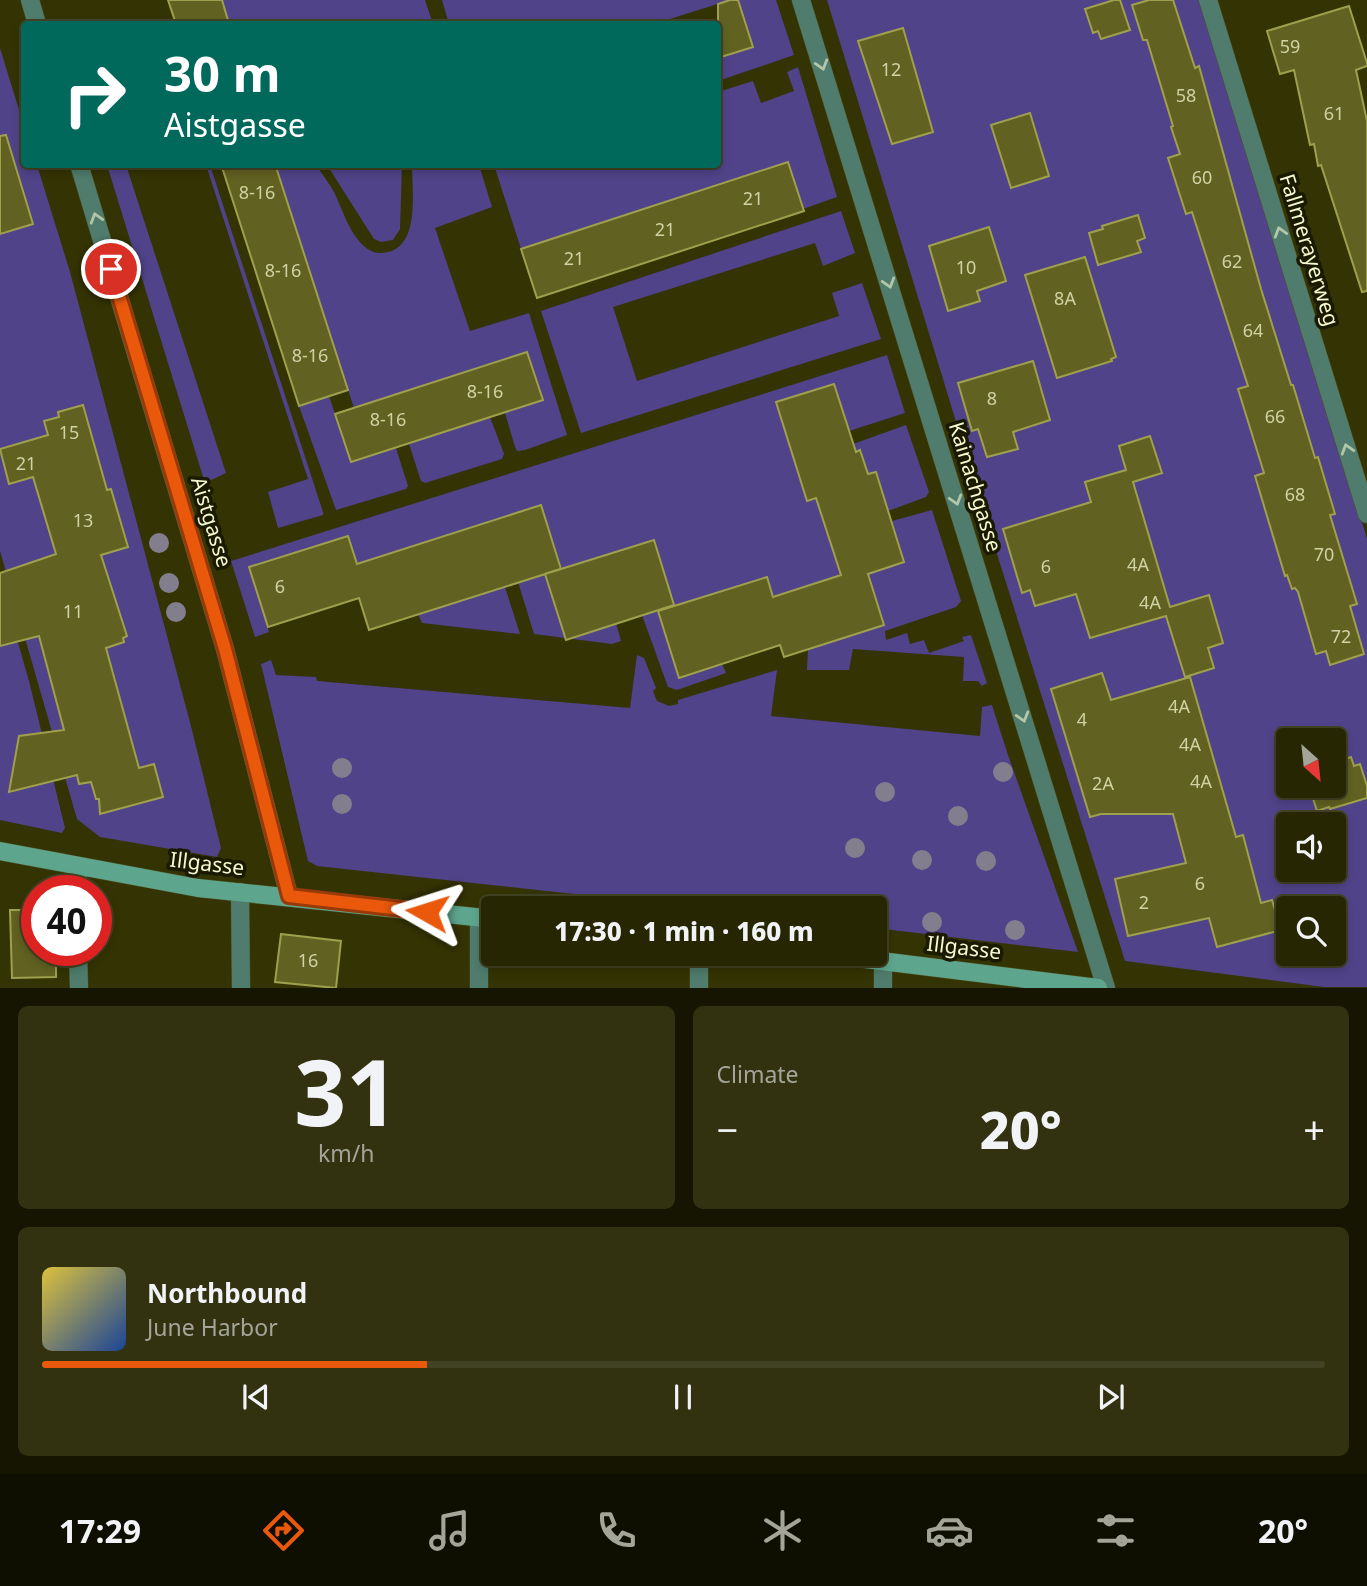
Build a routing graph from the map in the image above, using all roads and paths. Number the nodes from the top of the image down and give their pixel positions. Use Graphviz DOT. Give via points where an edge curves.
graph roads {
  1 [pos="30,0"];
  2 [pos="802,0"];
  3 [pos="1208,0"];
  4 [pos="36,21"];
  5 [pos="80,168"];
  6 [pos="1367,514"];
  7 [pos="0,851"];
  8 [pos="78,867"];
  9 [pos="78,875"];
  10 [pos="240,892"];
  11 [pos="289,896"];
  12 [pos="481,917"];
  13 [pos="887,962"];
  14 [pos="78,966"];
  15 [pos="481,966"];
  16 [pos="699,966"];
  17 [pos="883,966"];
  18 [pos="79,988"];
  19 [pos="241,988"];
  20 [pos="479,988"];
  21 [pos="699,988"];
  22 [pos="883,988"];
  23 [pos="1098,988"];
  24 [pos="1106,988"];
  1 -- 4 [label="street"];
  2 -- 24 [label="street, Kainachgasse, one-way"];
  6 -- 3 [label="street, Fallmerayerweg, one-way"];
  11 -- 5 [label="street, Aistgasse, one-way" via="225,649"];
  7 -- 8 [label="street, Illgasse"];
  8 -- 9 [label="street"];
  8 -- 10 [label="street, Illgasse"];
  10 -- 11 [label="street, Illgasse"];
  10 -- 19 [label="street"];
  11 -- 12 [label="street, Illgasse"];
  13 -- 23 [label="street, Illgasse"];
  14 -- 18 [label="street"];
  15 -- 20 [label="street"];
  16 -- 21 [label="street"];
  17 -- 22 [label="street"];
}
